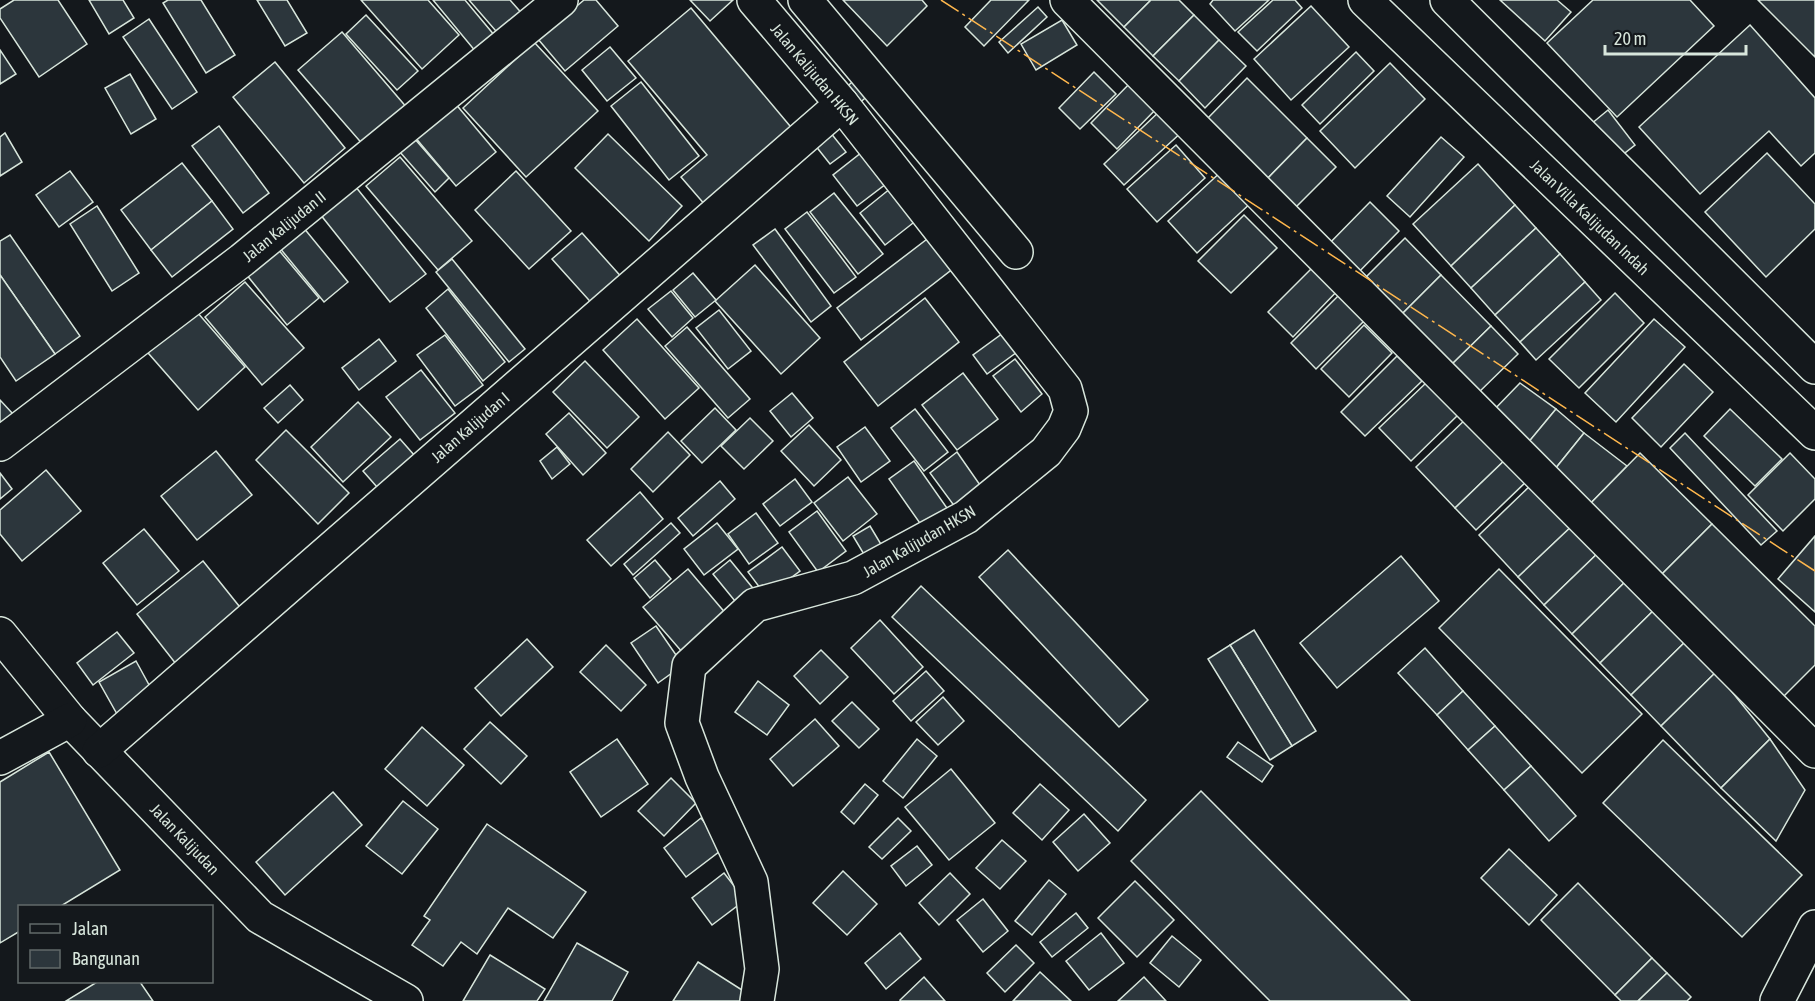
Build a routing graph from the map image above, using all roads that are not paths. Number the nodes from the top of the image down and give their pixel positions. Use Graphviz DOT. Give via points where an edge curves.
graph roads {
  1 [pos="561,0"];
  2 [pos="754,0"];
  3 [pos="805,0"];
  4 [pos="1067,0"];
  5 [pos="1365,0"];
  6 [pos="1447,0"];
  7 [pos="842,104"];
  8 [pos="1016,252"];
  9 [pos="1815,367"];
  10 [pos="1815,433"];
  11 [pos="0,444"];
  12 [pos="0,634"];
  13 [pos="70,720"];
  14 [pos="99,750"];
  15 [pos="1815,751"];
  16 [pos="0,758"];
  17 [pos="1815,927"];
  18 [pos="406,1001"];
  19 [pos="757,1001"];
  20 [pos="1777,1001"];
  1 -- 11 [label="street, Jalan Kalijudan II" via="242,260"];
  2 -- 7 [label="street, Jalan Kalijudan HKSN"];
  3 -- 8 [label="street"];
  4 -- 15 [label="street"];
  5 -- 10 [label="street, Jalan Villa Kalijudan Indah"];
  6 -- 9 [label="street"];
  7 -- 14 [label="street, Jalan Kalijudan I"];
  7 -- 19 [label="street, Jalan Kalijudan HKSN" via="1065,389 1071,411 1046,452 966,517 853,578 755,605 689,666 682,723 702,777 751,882 762,969"];
  12 -- 13 [label="street, Jalan Kalijudan"];
  13 -- 14 [label="street, Jalan Kalijudan"];
  13 -- 16 [label="street"];
  14 -- 18 [label="street, Jalan Kalijudan" via="260,916"];
  17 -- 20 [label="street"];
}
